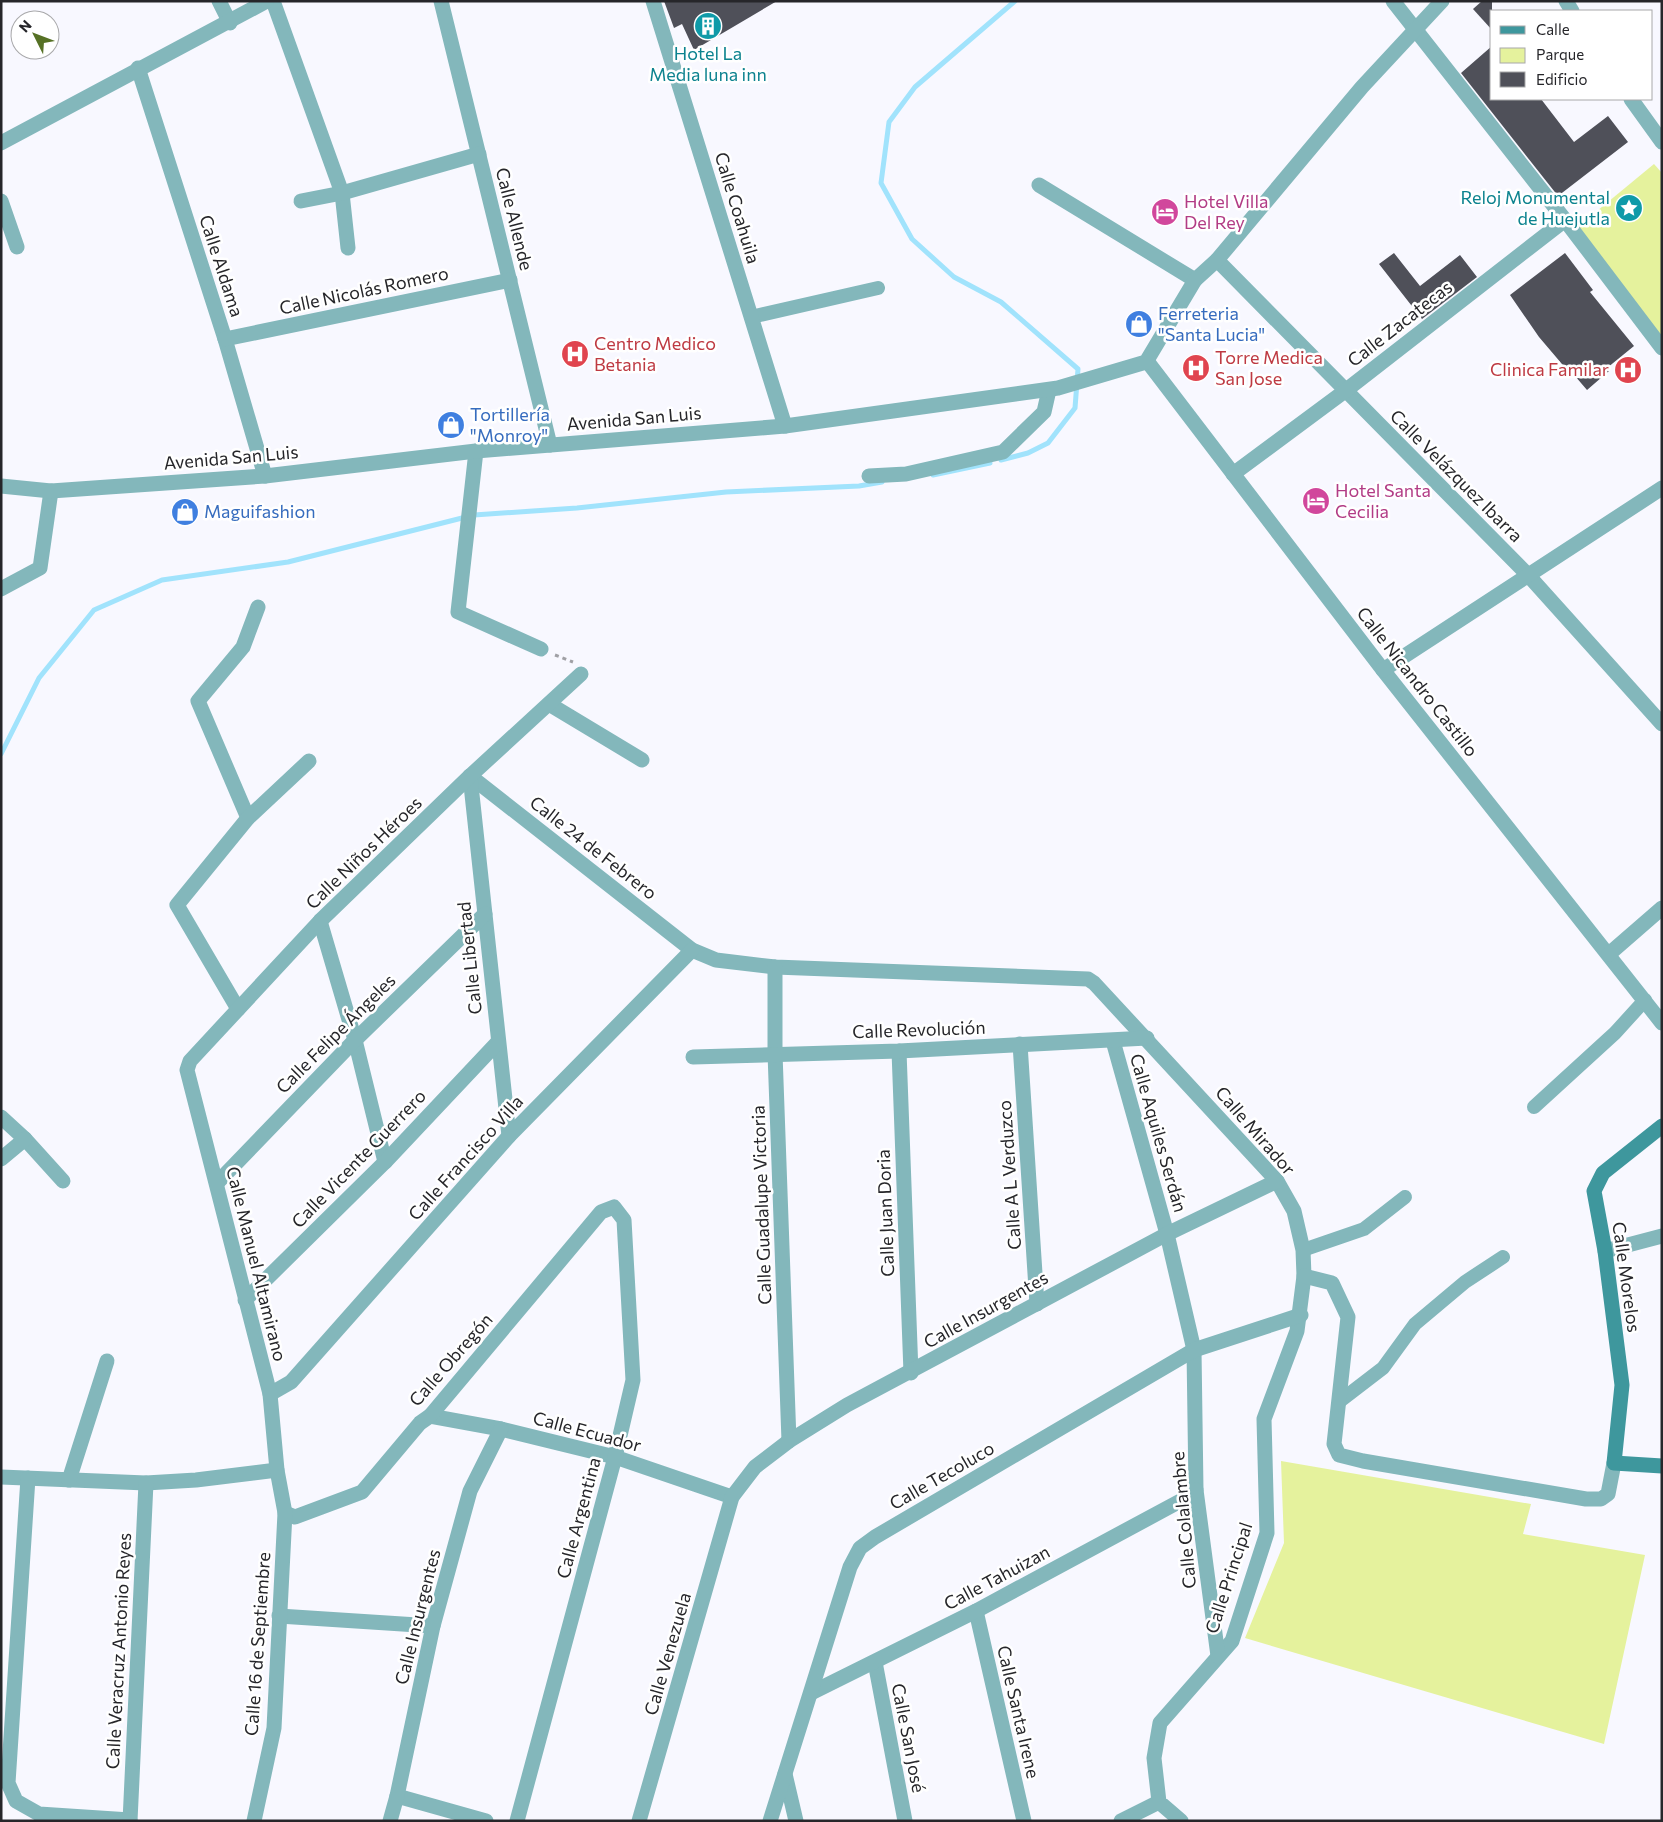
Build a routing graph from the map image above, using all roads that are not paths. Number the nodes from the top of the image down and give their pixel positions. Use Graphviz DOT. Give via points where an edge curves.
graph roads {
  1 [pos="219,1"];
  2 [pos="266,1"];
  3 [pos="272,1"];
  4 [pos="442,1"];
  5 [pos="653,1"];
  6 [pos="1393,1"];
  7 [pos="1442,1"];
  8 [pos="230,22"];
  9 [pos="1414,29"];
  10 [pos="138,68"];
  11 [pos="1632,100"];
  12 [pos="1662,142"];
  13 [pos="1,143"];
  14 [pos="479,154"];
  15 [pos="1038,185"];
  16 [pos="342,193"];
  17 [pos="1,201"];
  18 [pos="301,202"];
  19 [pos="1565,220"];
  20 [pos="17,247"];
  21 [pos="348,248"];
  22 [pos="1217,260"];
  23 [pos="510,280"];
  24 [pos="1195,280"];
  25 [pos="878,288"];
  26 [pos="751,317"];
  27 [pos="225,339"];
  28 [pos="1662,348"];
  29 [pos="1147,362"];
  30 [pos="1053,389"];
  31 [pos="1345,391"];
  32 [pos="785,426"];
  33 [pos="550,445"];
  34 [pos="476,451"];
  35 [pos="1233,474"];
  36 [pos="264,476"];
  37 [pos="870,476"];
  38 [pos="1,486"];
  39 [pos="1662,488"];
  40 [pos="51,491"];
  41 [pos="1528,575"];
  42 [pos="1,589"];
  43 [pos="258,607"];
  44 [pos="541,649"];
  45 [pos="1383,670"];
  46 [pos="581,674"];
  47 [pos="549,704"];
  48 [pos="1662,724"];
  49 [pos="642,760"];
  50 [pos="309,761"];
  51 [pos="470,776"];
  52 [pos="248,818"];
  53 [pos="1662,908"];
  54 [pos="485,914"];
  55 [pos="320,921"];
  56 [pos="692,950"];
  57 [pos="1609,954"];
  58 [pos="775,967"];
  59 [pos="1088,979"];
  60 [pos="1645,1000"];
  61 [pos="238,1009"];
  62 [pos="1662,1022"];
  63 [pos="1147,1038"];
  64 [pos="355,1040"];
  65 [pos="1113,1041"];
  66 [pos="498,1042"];
  67 [pos="1020,1044"];
  68 [pos="899,1051"];
  69 [pos="775,1054"];
  70 [pos="692,1056"];
  71 [pos="187,1070"];
  72 [pos="1534,1107"];
  73 [pos="1,1117"];
  74 [pos="1662,1126"];
  75 [pos="509,1136"];
  76 [pos="25,1139"];
  77 [pos="1,1159"];
  78 [pos="385,1162"];
  79 [pos="63,1181"];
  80 [pos="1277,1181"];
  81 [pos="217,1183"];
  82 [pos="1405,1197"];
  83 [pos="624,1220"];
  84 [pos="1167,1234"];
  85 [pos="1662,1236"];
  86 [pos="1303,1250"];
  87 [pos="1605,1251"];
  88 [pos="1502,1257"];
  89 [pos="1304,1276"];
  90 [pos="245,1300"];
  91 [pos="1037,1304"];
  92 [pos="1301,1315"];
  93 [pos="1194,1350"];
  94 [pos="107,1361"];
  95 [pos="911,1373"];
  96 [pos="270,1394"];
  97 [pos="1340,1401"];
  98 [pos="430,1416"];
  99 [pos="501,1429"];
  100 [pos="789,1441"];
  101 [pos="615,1457"];
  102 [pos="1614,1463"];
  103 [pos="1662,1466"];
  104 [pos="277,1470"];
  105 [pos="1,1476"];
  106 [pos="28,1478"];
  107 [pos="68,1480"];
  108 [pos="146,1483"];
  109 [pos="1196,1490"];
  110 [pos="1266,1492"];
  111 [pos="732,1497"];
  112 [pos="285,1513"];
  113 [pos="976,1611"];
  114 [pos="279,1616"];
  115 [pos="433,1626"];
  116 [pos="1218,1656"];
  117 [pos="875,1662"];
  118 [pos="812,1693"];
  119 [pos="785,1774"];
  120 [pos="397,1796"];
  121 [pos="1159,1802"];
  122 [pos="130,1820"];
  123 [pos="254,1821"];
  124 [pos="390,1821"];
  125 [pos="486,1821"];
  126 [pos="517,1821"];
  127 [pos="639,1821"];
  128 [pos="770,1821"];
  129 [pos="796,1821"];
  130 [pos="905,1821"];
  131 [pos="1024,1821"];
  132 [pos="1121,1821"];
  133 [pos="1181,1821"];
  1 -- 8 [label="street"];
  2 -- 8 [label="street"];
  3 -- 16 [label="street"];
  4 -- 14 [label="street, Calle Allende"];
  5 -- 26 [label="street, Calle Coahuila"];
  6 -- 9 [label="street"];
  7 -- 9 [label="street"];
  8 -- 10 [label="street"];
  9 -- 19 [label="street"];
  9 -- 22 [label="street"];
  10 -- 13 [label="street"];
  10 -- 27 [label="street, Calle Aldama"];
  11 -- 12 [label="street"];
  14 -- 16 [label="street"];
  14 -- 23 [label="street, Calle Allende"];
  15 -- 24 [label="street"];
  16 -- 18 [label="street"];
  16 -- 21 [label="street"];
  17 -- 20 [label="street"];
  19 -- 28 [label="street"];
  19 -- 31 [label="street, Calle Zacatecas"];
  22 -- 24 [label="street"];
  22 -- 31 [label="street, Calle Velázquez Ibarra"];
  23 -- 27 [label="street, Calle Nicolás Romero"];
  23 -- 33 [label="street, Calle Allende"];
  24 -- 29 [label="street"];
  25 -- 26 [label="street"];
  26 -- 32 [label="street, Calle Coahuila"];
  27 -- 36 [label="street, Calle Aldama"];
  29 -- 30 [label="street, Avenida San Luis"];
  29 -- 35 [label="street, Calle Nicandro Castillo"];
  30 -- 32 [label="street, Avenida San Luis"];
  30 -- 37 [label="street" via="1044,412 1002,452 906,474"];
  31 -- 35 [label="street, Calle Zacatecas"];
  31 -- 41 [label="street, Calle Velázquez Ibarra"];
  32 -- 33 [label="street, Avenida San Luis"];
  33 -- 34 [label="street, Avenida San Luis"];
  34 -- 36 [label="street, Avenida San Luis"];
  34 -- 44 [label="street" via="458,612"];
  35 -- 45 [label="street, Calle Nicandro Castillo"];
  36 -- 40 [label="street, Avenida San Luis"];
  38 -- 40 [label="street, Avenida San Luis"];
  39 -- 41 [label="street"];
  40 -- 42 [label="street" via="40,568"];
  41 -- 45 [label="street"];
  41 -- 48 [label="street, Calle Velázquez Ibarra"];
  43 -- 52 [label="street" via="243,647 198,701"];
  45 -- 57 [label="street, Calle Nicandro Castillo"];
  46 -- 47 [label="street, Calle Niños Héroes"];
  47 -- 49 [label="street"];
  47 -- 51 [label="street, Calle Niños Héroes"];
  50 -- 52 [label="street"];
  51 -- 54 [label="street, Calle Libertad"];
  51 -- 55 [label="street, Calle Niños Héroes"];
  51 -- 56 [label="street, Calle 24 de Febrero"];
  52 -- 61 [label="street" via="177,905"];
  53 -- 57 [label="street"];
  54 -- 64 [label="street, Calle Felipe Ángeles"];
  54 -- 66 [label="street, Calle Libertad"];
  55 -- 61 [label="street, Calle Niños Héroes"];
  55 -- 64 [label="street"];
  56 -- 58 [label="street, Calle 24 de Febrero" via="716,960"];
  56 -- 75 [label="street, Calle Francisco Villa"];
  57 -- 60 [label="street, Calle Nicandro Castillo"];
  58 -- 59 [label="street, Calle 24 de Febrero"];
  58 -- 69 [label="street, Calle Guadalupe Victoria"];
  59 -- 63 [label="street, Calle Mirador"];
  60 -- 62 [label="street, Calle Nicandro Castillo"];
  60 -- 72 [label="street" via="1615,1033"];
  61 -- 71 [label="street, Calle Niños Héroes" via="190,1061"];
  63 -- 65 [label="street, Calle Revolución"];
  63 -- 80 [label="street, Calle Mirador"];
  64 -- 78 [label="street"];
  64 -- 81 [label="street, Calle Felipe Ángeles"];
  65 -- 67 [label="street, Calle Revolución"];
  65 -- 84 [label="street, Calle Aquiles Serdán"];
  66 -- 75 [label="street, Calle Libertad"];
  66 -- 78 [label="street, Calle Vicente Guerrero"];
  67 -- 68 [label="street, Calle Revolución"];
  67 -- 91 [label="street, Calle A L Verduzco"];
  68 -- 69 [label="street, Calle Revolución"];
  68 -- 95 [label="street, Calle Juan Doria"];
  69 -- 70 [label="street, Calle Revolución"];
  69 -- 100 [label="street, Calle Guadalupe Victoria"];
  71 -- 81 [label="street, Calle Manuel Altamirano"];
  73 -- 76 [label="street"];
  74 -- 87 [label="main road, Calle Morelos" via="1603,1173 1598,1181 1594,1191"];
  75 -- 96 [label="street, Calle Francisco Villa" via="290,1382"];
  76 -- 77 [label="street"];
  76 -- 79 [label="street"];
  78 -- 90 [label="street, Calle Vicente Guerrero"];
  80 -- 84 [label="street, Calle Insurgentes"];
  80 -- 86 [label="street, Calle Mirador" via="1294,1211"];
  81 -- 90 [label="street, Calle Manuel Altamirano"];
  82 -- 86 [label="street" via="1364,1229"];
  83 -- 98 [label="street, Calle Obregón" via="614,1207 601,1212"];
  83 -- 101 [label="street, Calle Argentina" via="633,1380"];
  84 -- 91 [label="street, Calle Insurgentes"];
  84 -- 93 [label="street, Calle Aquiles Serdán"];
  85 -- 87 [label="street"];
  86 -- 89 [label="street, Calle Mirador"];
  87 -- 102 [label="main road, Calle Morelos" via="1622,1385"];
  88 -- 97 [label="street" via="1465,1282 1416,1324 1383,1368"];
  89 -- 92 [label="street, Calle Mirador"];
  89 -- 97 [label="street" via="1332,1283 1348,1317"];
  90 -- 96 [label="street, Calle Manuel Altamirano"];
  91 -- 95 [label="street, Calle Insurgentes"];
  92 -- 93 [label="street, Calle Tecoluco"];
  92 -- 110 [label="street, Calle Mirador" via="1298,1331 1264,1419"];
  93 -- 109 [label="street, Calle Colalambre"];
  93 -- 118 [label="street, Calle Tecoluco" via="860,1548 850,1567"];
  94 -- 107 [label="street"];
  95 -- 100 [label="street, Calle Insurgentes" via="848,1405"];
  96 -- 104 [label="street, Calle Manuel Altamirano"];
  97 -- 102 [label="street" via="1334,1444 1339,1455 1586,1499 1601,1499 1608,1494"];
  98 -- 99 [label="street, Calle Ecuador"];
  98 -- 112 [label="street, Calle Obregón" via="420,1423 362,1492 295,1518"];
  99 -- 101 [label="street, Calle Ecuador"];
  99 -- 115 [label="street, Calle Insurgentes" via="470,1491"];
  100 -- 111 [label="street, Calle Insurgentes" via="755,1467"];
  101 -- 111 [label="street, Calle Ecuador"];
  101 -- 126 [label="street, Calle Argentina"];
  102 -- 103 [label="main road"];
  104 -- 108 [label="street"];
  104 -- 112 [label="street, Calle 16 de Septiembre"];
  105 -- 106 [label="street"];
  106 -- 107 [label="street"];
  106 -- 122 [label="street" via="8,1783 16,1801 39,1814"];
  107 -- 108 [label="street"];
  108 -- 122 [label="street, Calle Veracruz Antonio Reyes"];
  109 -- 113 [label="street, Calle Tahuizan"];
  109 -- 116 [label="street, Calle Colalambre"];
  110 -- 116 [label="street, Calle Principal" via="1267,1533 1232,1641"];
  111 -- 127 [label="street, Calle Venezuela"];
  112 -- 114 [label="street, Calle 16 de Septiembre"];
  113 -- 117 [label="street, Calle Tahuizan"];
  113 -- 131 [label="street, Calle Santa Irene"];
  114 -- 115 [label="street"];
  114 -- 123 [label="street, Calle 16 de Septiembre" via="274,1728"];
  115 -- 120 [label="street, Calle Insurgentes"];
  116 -- 121 [label="street, Calle Principal" via="1160,1724 1154,1758"];
  117 -- 118 [label="street, Calle Tahuizan"];
  117 -- 130 [label="street, Calle San José"];
  118 -- 119 [label="street, Calle Tecoluco"];
  119 -- 128 [label="street, Calle Tecoluco"];
  119 -- 129 [label="street"];
  120 -- 124 [label="street, Calle Insurgentes"];
  120 -- 125 [label="street"];
  121 -- 132 [label="street"];
  121 -- 133 [label="street"];
}
